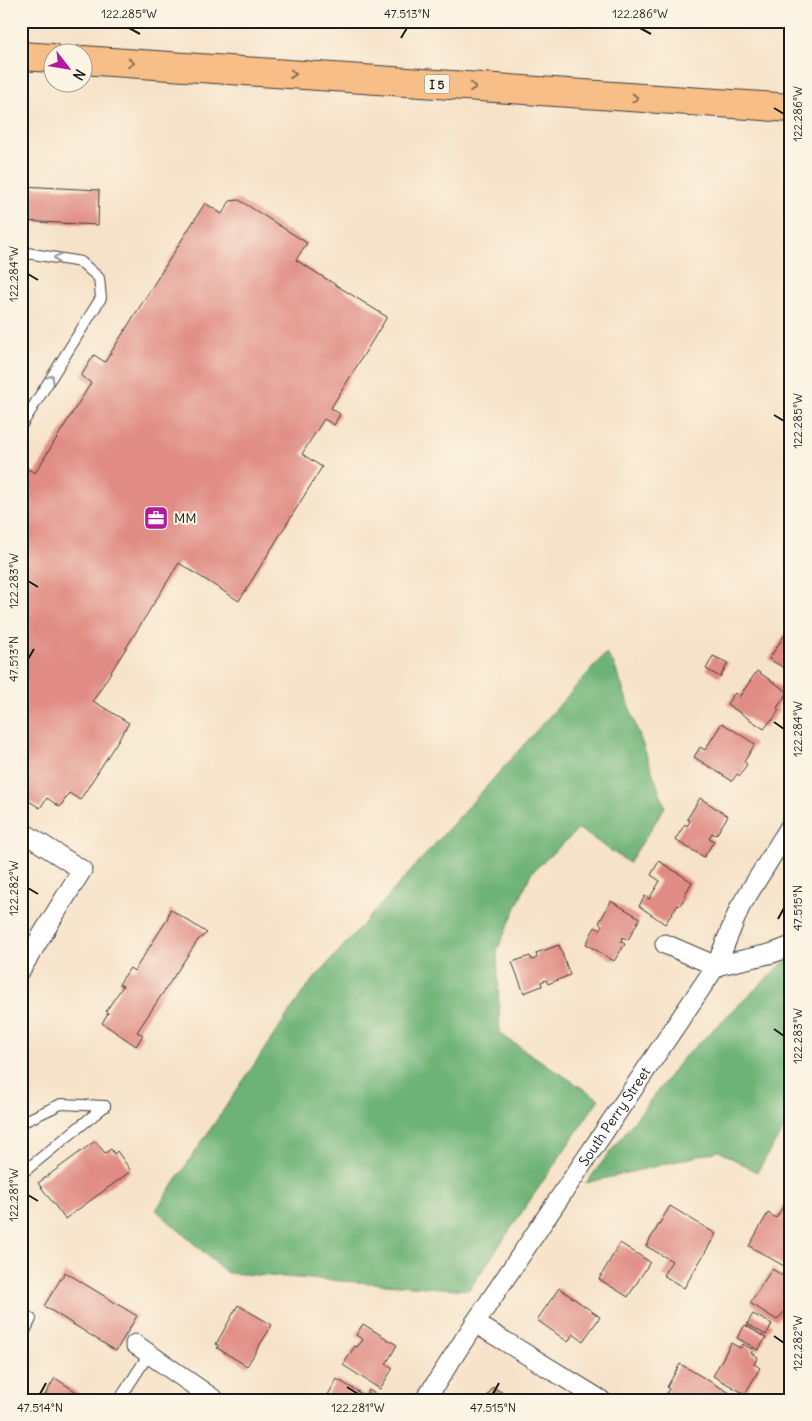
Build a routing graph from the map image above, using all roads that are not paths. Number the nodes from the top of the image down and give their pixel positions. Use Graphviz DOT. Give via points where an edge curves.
graph roads {
  1 [pos="21,56"];
  2 [pos="42,57"];
  3 [pos="92,61"];
  4 [pos="791,108"];
  5 [pos="21,252"];
  6 [pos="23,421"];
  7 [pos="791,825"];
  8 [pos="21,831"];
  9 [pos="665,944"];
  10 [pos="791,946"];
  11 [pos="716,966"];
  12 [pos="21,969"];
  13 [pos="21,1123"];
  14 [pos="21,1174"];
  15 [pos="21,1312"];
  16 [pos="475,1323"];
  17 [pos="21,1340"];
  18 [pos="142,1349"];
  19 [pos="119,1400"];
  20 [pos="215,1400"];
  21 [pos="425,1400"];
  22 [pos="601,1400"];
  1 -- 2 [label="highway"];
  3 -- 4 [label="highway, I 5, one-way"];
  6 -- 5 [label="lane, one-way" via="102,298 99,278 81,262"];
  7 -- 11 [label="street, South Perry Street" via="740,907"];
  8 -- 12 [label="street" via="82,870"];
  9 -- 11 [label="street"];
  10 -- 11 [label="street"];
  11 -- 16 [label="street, South Perry Street"];
  13 -- 14 [label="lane" via="61,1104 105,1106"];
  15 -- 17 [label="lane" via="31,1319"];
  16 -- 21 [label="street, South Perry Street"];
  16 -- 22 [label="street"];
  18 -- 19 [label="lane"];
  18 -- 20 [label="street"];
}
